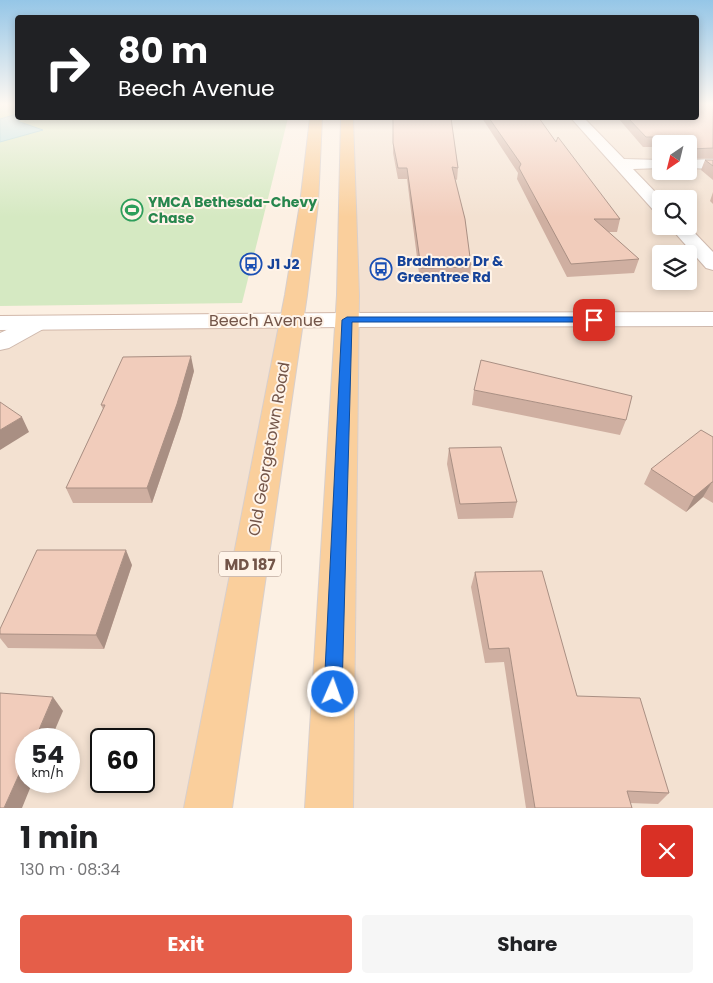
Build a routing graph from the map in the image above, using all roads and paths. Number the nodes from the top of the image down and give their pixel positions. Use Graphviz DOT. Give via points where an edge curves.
graph roads {
  1 [pos="314,142"];
  2 [pos="347,142"];
  3 [pos="600,142"];
  4 [pos="621,164"];
  5 [pos="652,164"];
  6 [pos="698,164"];
  7 [pos="713,164"];
  8 [pos="652,198"];
  9 [pos="686,235"];
  10 [pos="713,264"];
  11 [pos="713,319"];
  12 [pos="291,320"];
  13 [pos="347,320"];
  14 [pos="0,323"];
  15 [pos="36,323"];
  16 [pos="0,343"];
  17 [pos="208,808"];
  18 [pos="329,808"];
  1 -- 12 [label="main road, Old Georgetown Road / MD 187" via="309,204"];
  2 -- 13 [label="main road"];
  3 -- 4 [label="street"];
  4 -- 5 [label="street"];
  4 -- 8 [label="street"];
  6 -- 7 [label="street"];
  9 -- 10 [label="street"];
  11 -- 13 [label="street, Beech Avenue"];
  12 -- 13 [label="street, Beech Avenue"];
  12 -- 15 [label="street, Beech Avenue"];
  12 -- 17 [label="main road, Old Georgetown Road / MD 187"];
  13 -- 18 [label="main road"];
  14 -- 15 [label="street, Beech Avenue"];
  15 -- 16 [label="street"];
}
